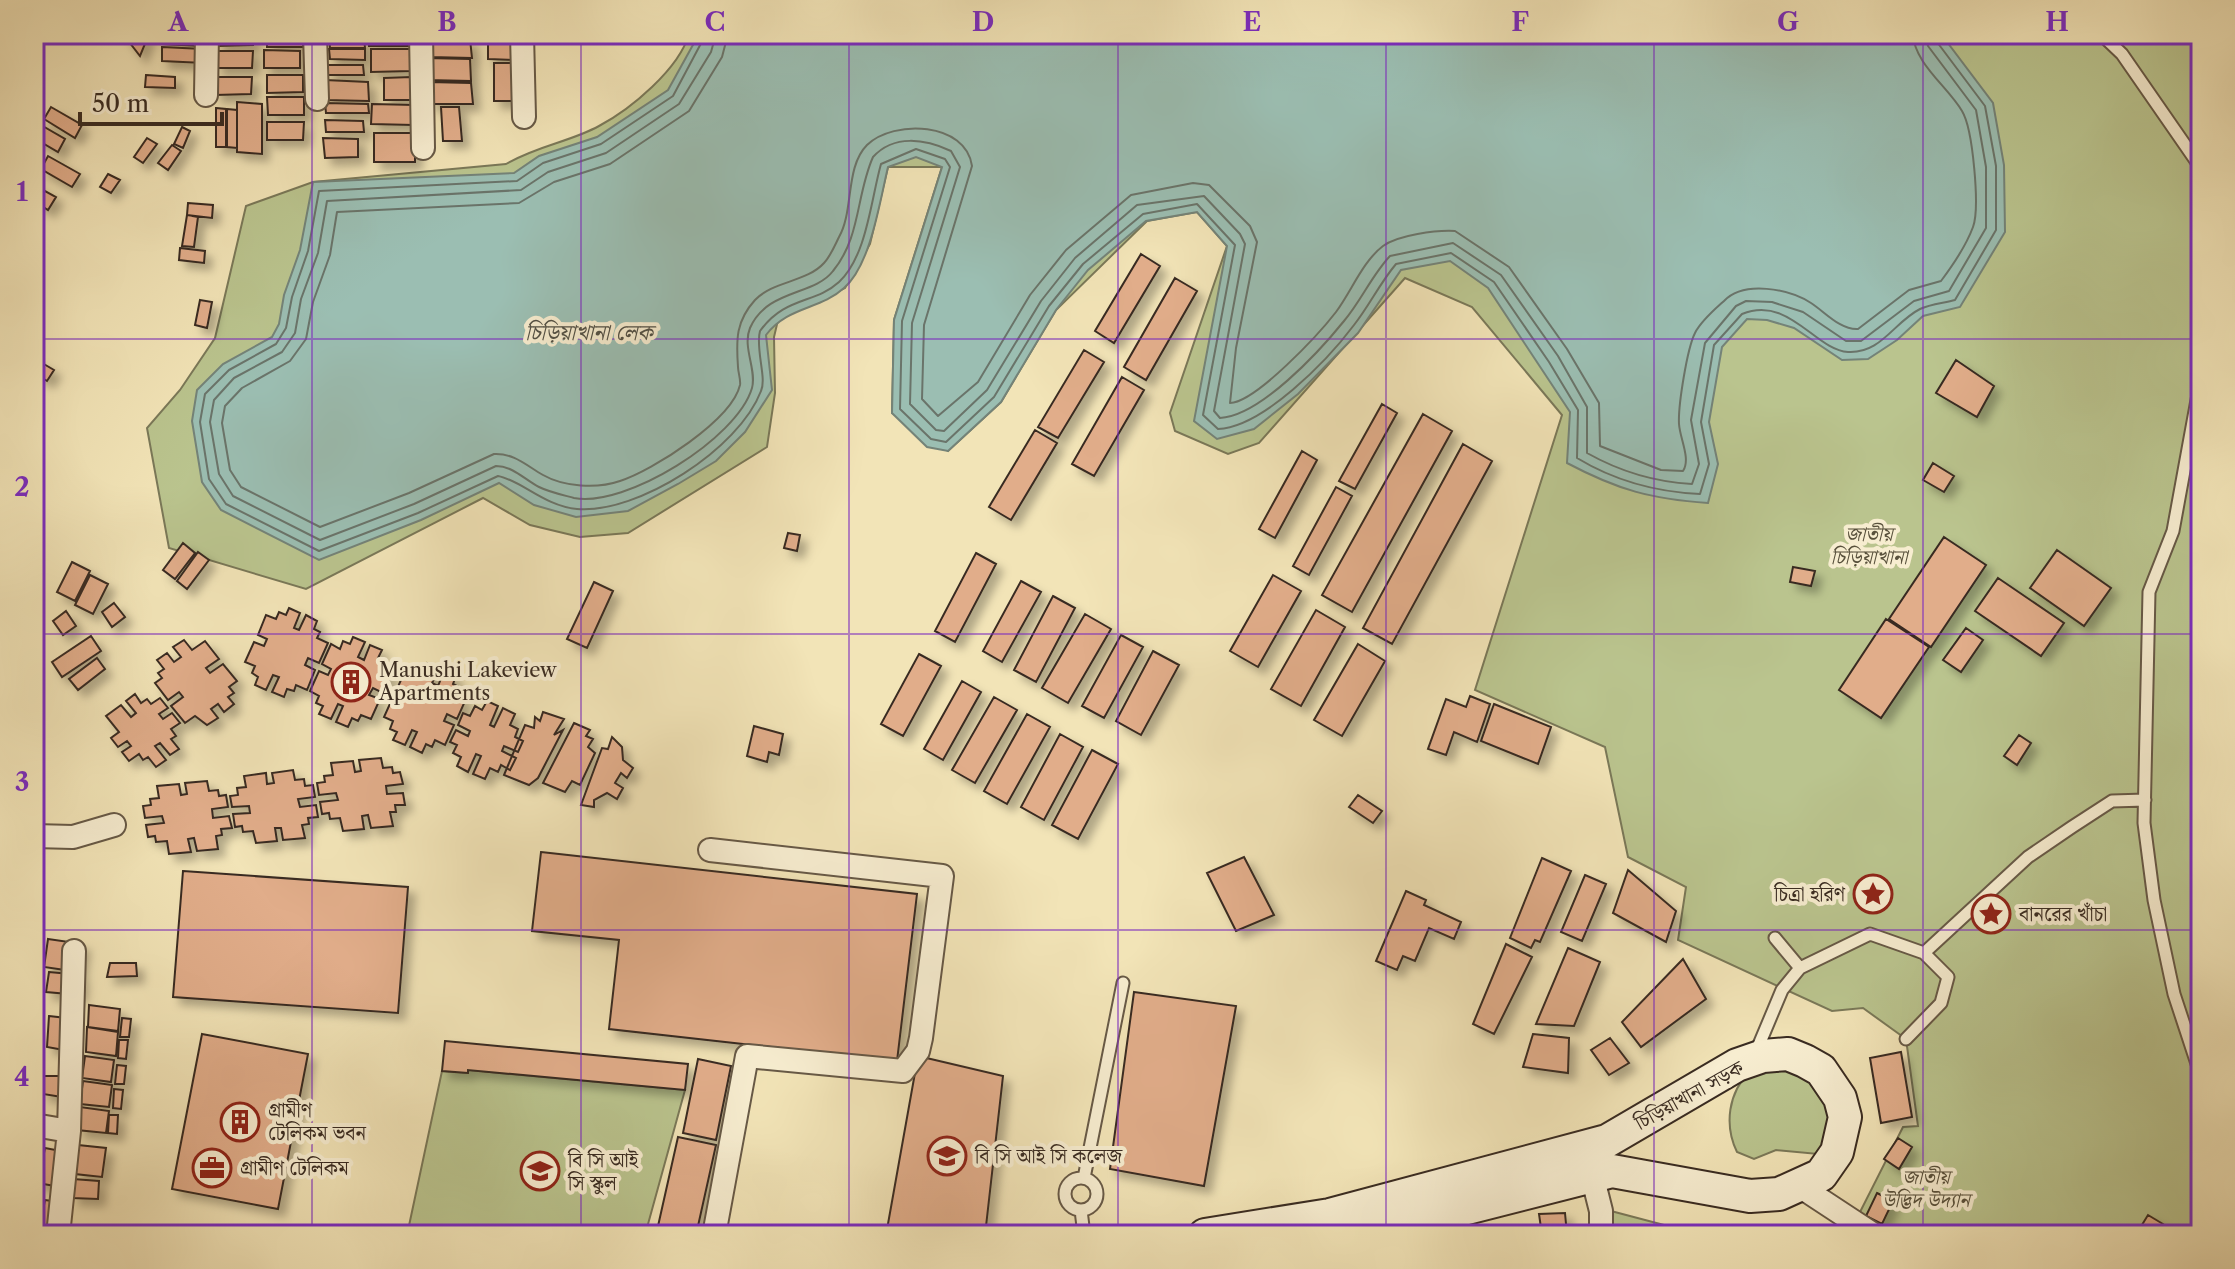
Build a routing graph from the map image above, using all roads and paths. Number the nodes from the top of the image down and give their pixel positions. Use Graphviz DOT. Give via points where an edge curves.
graph roads {
  1 [pos="207,34"];
  2 [pos="315,34"];
  3 [pos="421,34"];
  4 [pos="522,34"];
  5 [pos="2101,34"];
  6 [pos="206,95"];
  7 [pos="317,99"];
  8 [pos="524,117"];
  9 [pos="423,148"];
  10 [pos="2201,168"];
  11 [pos="2201,378"];
  12 [pos="2145,800"];
  13 [pos="114,825"];
  14 [pos="34,836"];
  15 [pos="710,850"];
  16 [pos="1775,938"];
  17 [pos="74,951"];
  18 [pos="1924,953"];
  19 [pos="1800,968"];
  20 [pos="1123,983"];
  21 [pos="1906,1039"];
  22 [pos="1753,1060"];
  23 [pos="2201,1076"];
  24 [pos="34,1125"];
  25 [pos="69,1131"];
  26 [pos="1604,1162"];
  27 [pos="1084,1178"];
  28 [pos="1801,1187"];
  29 [pos="1081,1210"];
  30 [pos="58,1235"];
  31 [pos="714,1235"];
  32 [pos="1084,1235"];
  33 [pos="1205,1235"];
  34 [pos="1364,1235"];
  35 [pos="1601,1235"];
  36 [pos="1874,1235"];
  1 -- 6 [label="street"];
  2 -- 7 [label="street"];
  3 -- 9 [label="street"];
  4 -- 8 [label="street"];
  5 -- 10 [label="lane" via="2122,54"];
  11 -- 12 [label="lane" via="2173,531 2149,592"];
  12 -- 18 [label="lane" via="2112,801 2061,834 2028,857"];
  12 -- 23 [label="lane" via="2154,900 2174,994"];
  13 -- 14 [label="street" via="73,837"];
  15 -- 31 [label="street" via="942,876 921,1038 911,1063 903,1071 747,1056"];
  16 -- 19 [label="lane"];
  17 -- 25 [label="street"];
  18 -- 19 [label="lane" via="1870,934"];
  18 -- 21 [label="lane" via="1948,977 1941,1003"];
  19 -- 22 [label="lane" via="1782,990"];
  20 -- 27 [label="lane"];
  22 -- 26 [label="main road, চিড়িয়াখানা সড়ক" via="1737,1065"];
  22 -- 28 [label="main road, চিড়িয়াখানা সড়ক" via="1788,1054 1805,1061 1821,1070 1840,1098 1845,1117 1837,1152 1821,1175"];
  24 -- 25 [label="street"];
  25 -- 30 [label="street"];
  26 -- 28 [label="main road, চিড়িয়াখানা সড়ক" via="1750,1196"];
  26 -- 33 [label="main road, চিড়িয়াখানা সড়ক"];
  26 -- 34 [label="main road, চিড়িয়াখানা সড়ক"];
  26 -- 35 [label="street"];
  27 -- 29 [label="lane" via="1097,1193 1091,1207"];
  27 -- 29 [label="lane" via="1074,1180 1065,1194 1071,1207"];
  28 -- 36 [label="street"];
  29 -- 32 [label="lane"];
}
